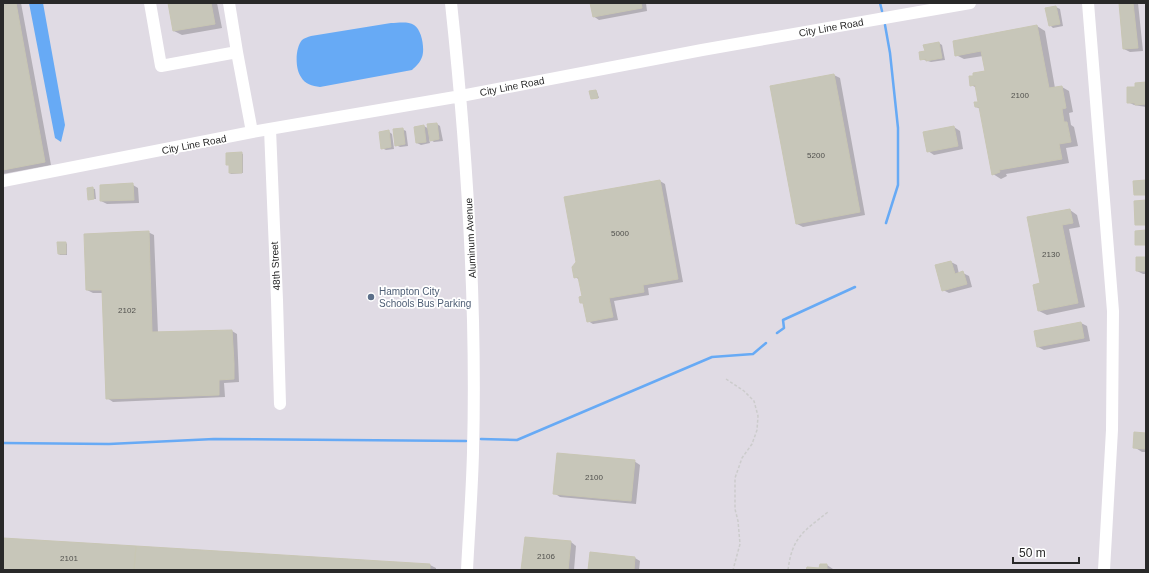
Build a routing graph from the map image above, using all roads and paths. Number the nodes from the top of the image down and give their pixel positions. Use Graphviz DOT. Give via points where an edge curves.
graph roads {
  1 [pos="150,3"];
  2 [pos="229,3"];
  3 [pos="451,3"];
  4 [pos="970,3"];
  5 [pos="1088,3"];
  6 [pos="238,52"];
  7 [pos="461,96"];
  8 [pos="270,129"];
  9 [pos="252,132"];
  10 [pos="3,181"];
  11 [pos="726,379"];
  12 [pos="280,404"];
  13 [pos="828,512"];
  14 [pos="467,570"];
  15 [pos="733,570"];
  16 [pos="788,570"];
  17 [pos="1104,570"];
  1 -- 6 [label="street" via="161,66"];
  2 -- 6 [label="street"];
  3 -- 7 [label="street, Aluminum Avenue"];
  4 -- 7 [label="street, City Line Road"];
  5 -- 17 [label="street" via="1113,311 1112,430"];
  6 -- 9 [label="street"];
  7 -- 8 [label="street, City Line Road"];
  7 -- 14 [label="street, Aluminum Avenue" via="473,323 473,452"];
  8 -- 9 [label="street, City Line Road"];
  8 -- 12 [label="street, 48th Street"];
  9 -- 10 [label="street, City Line Road"];
  11 -- 15 [label="path" via="754,401 758,416 752,444 742,458 735,478 735,509 740,544"];
  13 -- 16 [label="path" via="798,538 792,549"];
}
